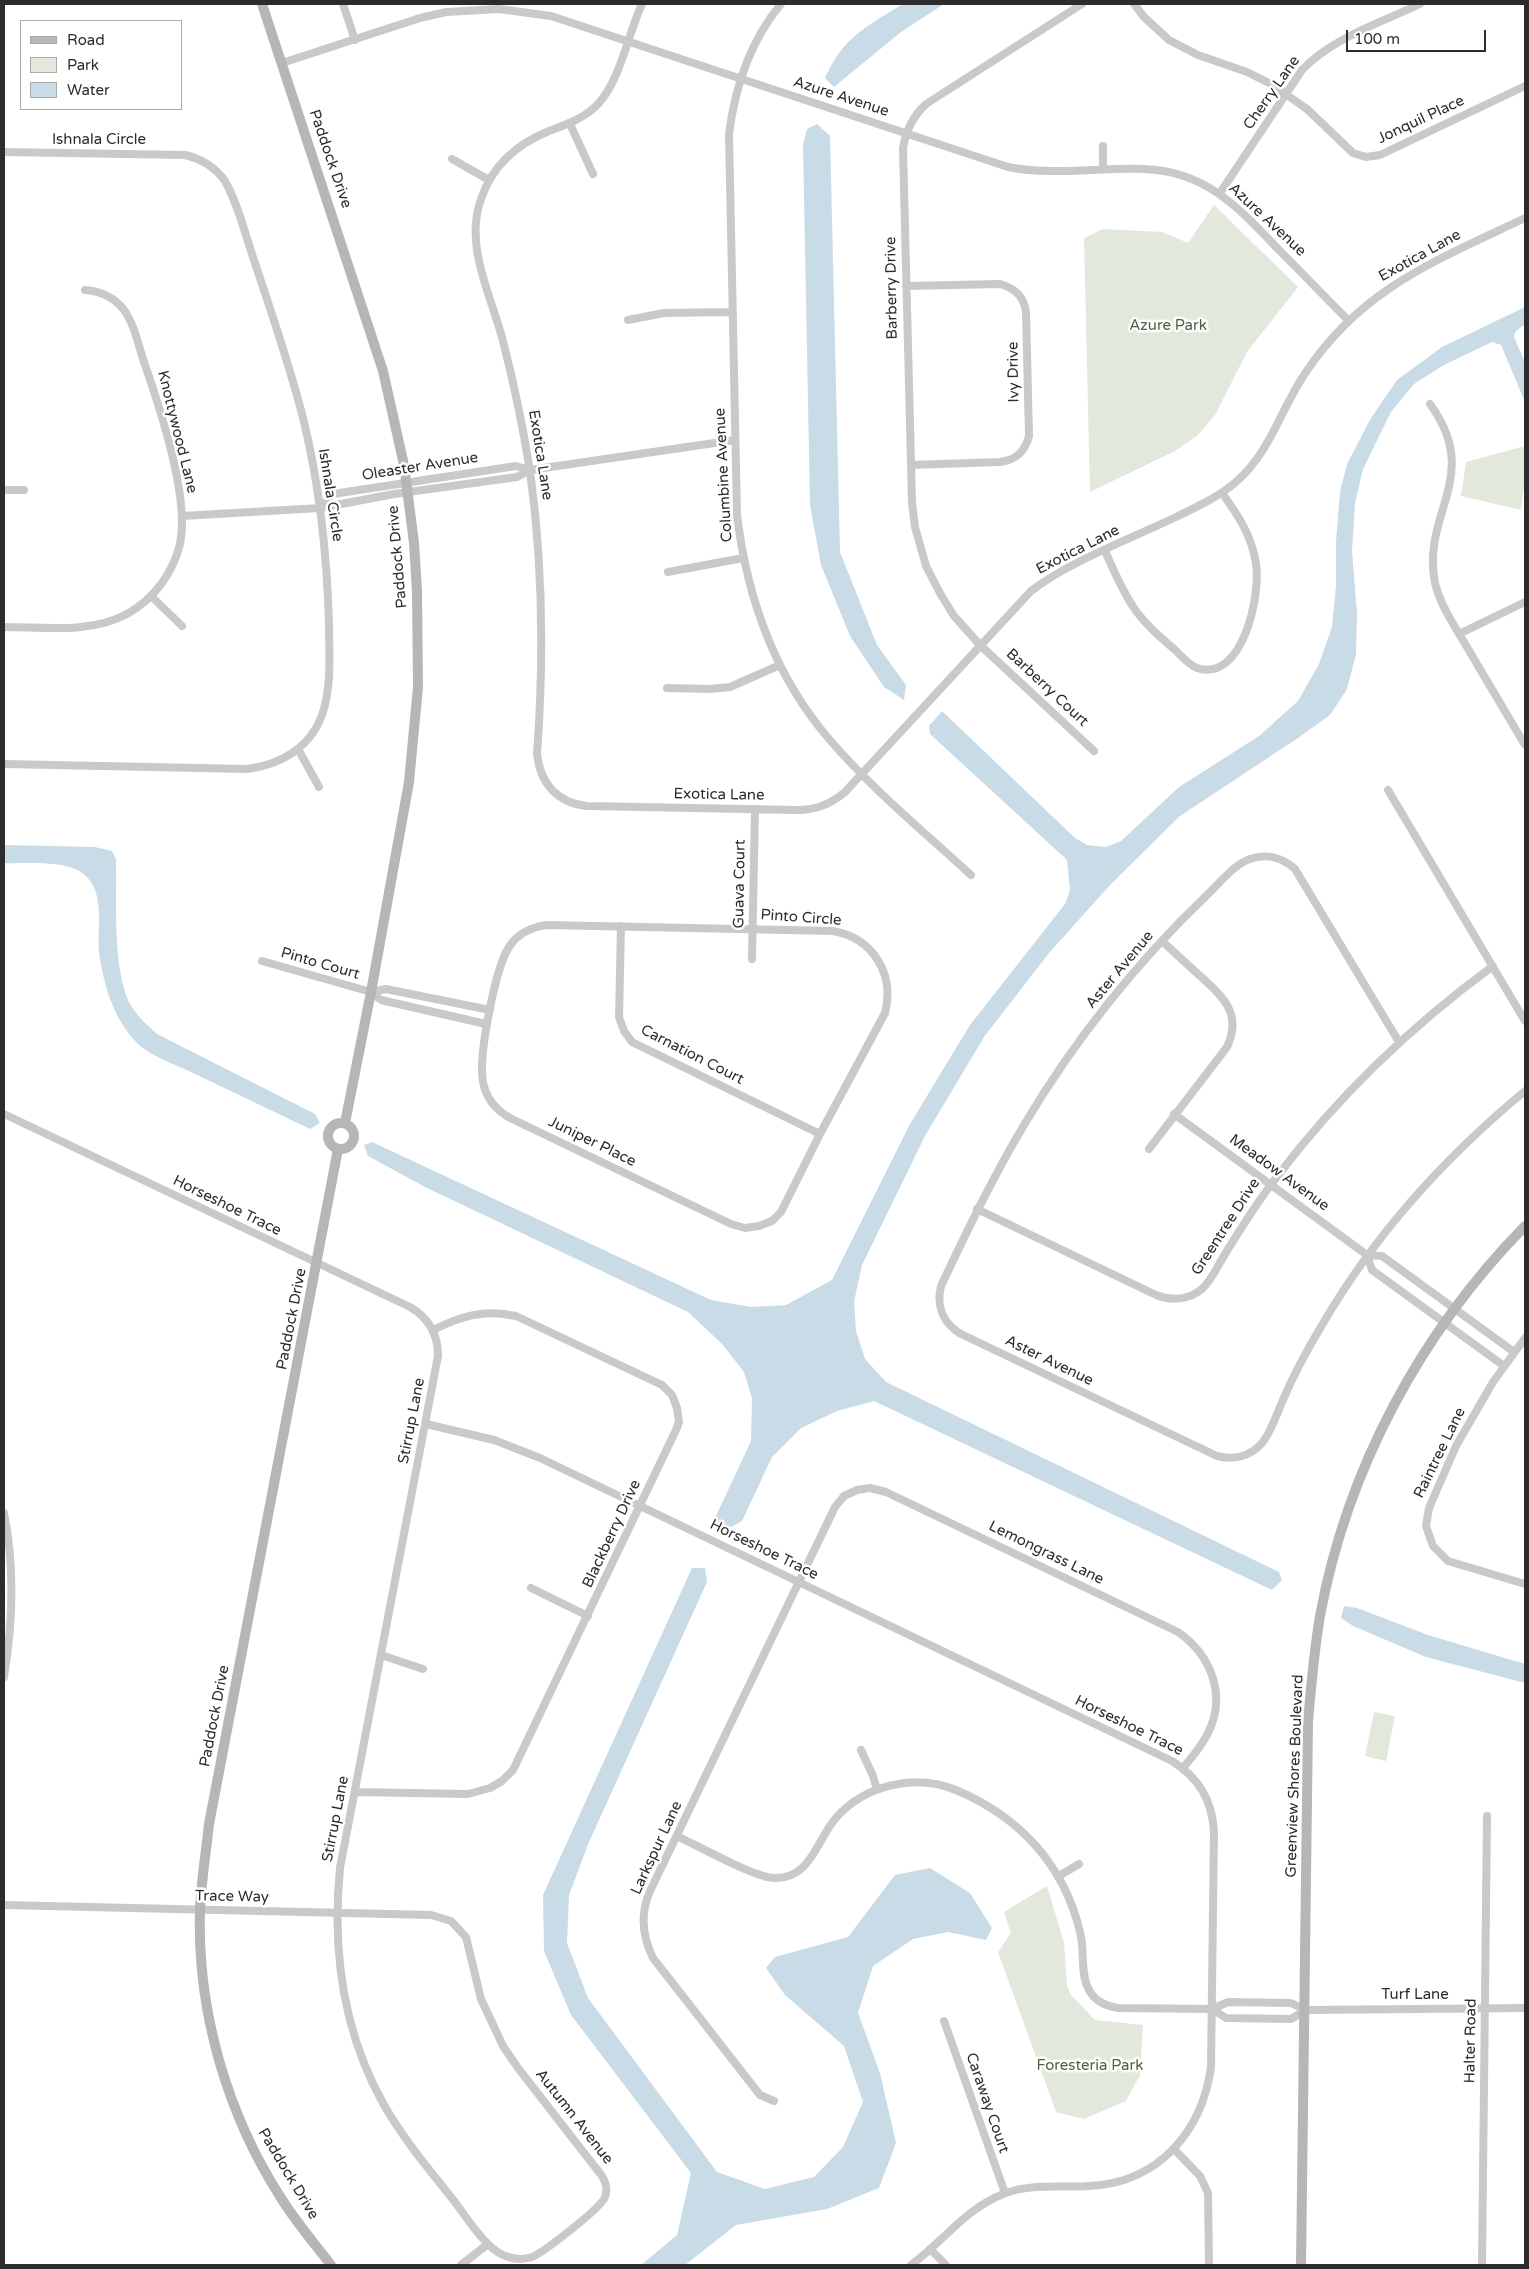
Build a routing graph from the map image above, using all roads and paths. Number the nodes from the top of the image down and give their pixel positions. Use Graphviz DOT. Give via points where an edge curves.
graph roads {
  1 [pos="262,4"];
  2 [pos="343,4"];
  3 [pos="642,4"];
  4 [pos="781,4"];
  5 [pos="1082,4"];
  6 [pos="1134,4"];
  7 [pos="1420,4"];
  8 [pos="1404,7"];
  9 [pos="355,40"];
  10 [pos="627,40"];
  11 [pos="282,64"];
  12 [pos="740,78"];
  13 [pos="1525,86"];
  14 [pos="1286,94"];
  15 [pos="570,124"];
  16 [pos="906,134"];
  17 [pos="1102,146"];
  18 [pos="4,152"];
  19 [pos="452,159"];
  20 [pos="1103,169"];
  21 [pos="593,174"];
  22 [pos="489,180"];
  23 [pos="1220,193"];
  24 [pos="1525,218"];
  25 [pos="906,286"];
  26 [pos="85,290"];
  27 [pos="732,312"];
  28 [pos="628,320"];
  29 [pos="1348,320"];
  30 [pos="1430,404"];
  31 [pos="735,440"];
  32 [pos="910,464"];
  33 [pos="530,470"];
  34 [pos="407,488"];
  35 [pos="4,490"];
  36 [pos="24,490"];
  37 [pos="1222,493"];
  38 [pos="320,508"];
  39 [pos="182,516"];
  40 [pos="1105,551"];
  41 [pos="743,558"];
  42 [pos="668,572"];
  43 [pos="151,596"];
  44 [pos="1525,602"];
  45 [pos="182,626"];
  46 [pos="4,627"];
  47 [pos="1459,634"];
  48 [pos="980,645"];
  49 [pos="780,665"];
  50 [pos="667,688"];
  51 [pos="1525,745"];
  52 [pos="298,749"];
  53 [pos="1094,751"];
  54 [pos="4,764"];
  55 [pos="862,773"];
  56 [pos="319,786"];
  57 [pos="1388,790"];
  58 [pos="755,809"];
  59 [pos="970,875"];
  60 [pos="620,926"];
  61 [pos="753,929"];
  62 [pos="1162,941"];
  63 [pos="752,958"];
  64 [pos="262,961"];
  65 [pos="1493,966"];
  66 [pos="372,992"];
  67 [pos="490,1010"];
  68 [pos="1525,1021"];
  69 [pos="486,1024"];
  70 [pos="1399,1042"];
  71 [pos="1525,1091"];
  72 [pos="4,1114"];
  73 [pos="1174,1114"];
  74 [pos="345,1123"];
  75 [pos="820,1134"];
  76 [pos="338,1149"];
  77 [pos="1149,1149"];
  78 [pos="1271,1184"];
  79 [pos="977,1209"];
  80 [pos="759,1226"];
  81 [pos="1525,1226"];
  82 [pos="1367,1255"];
  83 [pos="318,1264"];
  84 [pos="1453,1308"];
  85 [pos="1444,1322"];
  86 [pos="433,1330"];
  87 [pos="1525,1338"];
  88 [pos="1514,1352"];
  89 [pos="1504,1366"];
  90 [pos="426,1424"];
  91 [pos="641,1506"];
  92 [pos="4,1513"];
  93 [pos="798,1582"];
  94 [pos="1525,1584"];
  95 [pos="531,1588"];
  96 [pos="588,1616"];
  97 [pos="381,1655"];
  98 [pos="423,1669"];
  99 [pos="4,1677"];
  100 [pos="861,1750"];
  101 [pos="1183,1768"];
  102 [pos="876,1790"];
  103 [pos="354,1792"];
  104 [pos="1487,1816"];
  105 [pos="677,1836"];
  106 [pos="1079,1864"];
  107 [pos="1059,1876"];
  108 [pos="4,1905"];
  109 [pos="200,1910"];
  110 [pos="336,1912"];
  111 [pos="457,1926"];
  112 [pos="1485,2008"];
  113 [pos="1525,2008"];
  114 [pos="1212,2009"];
  115 [pos="1306,2010"];
  116 [pos="944,2021"];
  117 [pos="774,2100"];
  118 [pos="1174,2149"];
  119 [pos="1005,2194"];
  120 [pos="488,2244"];
  121 [pos="930,2249"];
  122 [pos="331,2265"];
  123 [pos="461,2265"];
  124 [pos="911,2265"];
  125 [pos="946,2265"];
  126 [pos="1209,2265"];
  127 [pos="1302,2265"];
  128 [pos="1482,2265"];
  1 -- 11 [label="street, Paddock Drive"];
  2 -- 9 [label="street"];
  3 -- 10 [label="street, Exotica Lane"];
  4 -- 12 [label="street, Columbine Avenue" via="761,32"];
  5 -- 16 [label="street, Barberry Drive" via="926,104"];
  6 -- 14 [label="street, Jonquil Place" via="1155,29 1183,48 1247,72"];
  7 -- 8 [label="street, Cherry Lane"];
  8 -- 14 [label="street, Cherry Lane" via="1326,49 1302,70"];
  9 -- 10 [label="street, Azure Avenue" via="446,12 499,9 551,16"];
  9 -- 11 [label="street, Azure Avenue"];
  10 -- 12 [label="street, Azure Avenue"];
  10 -- 15 [label="street, Exotica Lane" via="607,92 589,112"];
  11 -- 34 [label="street, Paddock Drive" via="370,325 394,418"];
  12 -- 16 [label="street, Azure Avenue"];
  12 -- 27 [label="street, Columbine Avenue" via="731,117 728,151"];
  13 -- 14 [label="street, Jonquil Place" via="1380,155 1366,157 1352,152"];
  14 -- 23 [label="street, Cherry Lane"];
  15 -- 21 [label="street"];
  15 -- 22 [label="street, Exotica Lane" via="521,146 503,160"];
  16 -- 20 [label="street, Azure Avenue" via="1024,170"];
  16 -- 25 [label="street, Barberry Drive" via="903,148"];
  17 -- 20 [label="street"];
  18 -- 38 [label="street, Ishnala Circle" via="186,155 205,162 221,175 231,193 292,378"];
  19 -- 22 [label="street"];
  20 -- 23 [label="street, Azure Avenue" via="1164,171 1190,178"];
  22 -- 33 [label="street, Exotica Lane" via="476,216 476,246 515,390"];
  23 -- 29 [label="street, Azure Avenue" via="1242,211"];
  24 -- 29 [label="street, Exotica Lane" via="1411,273"];
  25 -- 32 [label="street, Barberry Drive"];
  25 -- 32 [label="street, Ivy Drive" via="1000,284 1013,289 1022,299 1026,322 1029,436 1024,449 1014,459"];
  26 -- 39 [label="street, Knottywood Lane" via="110,297 120,305 130,322 172,456"];
  27 -- 28 [label="street" via="664,313"];
  27 -- 31 [label="street, Columbine Avenue"];
  29 -- 37 [label="street, Exotica Lane" via="1305,373 1257,459"];
  30 -- 47 [label="street" via="1447,432 1453,466 1435,537 1433,568 1440,598"];
  31 -- 33 [label="street, Oleaster Avenue"];
  31 -- 41 [label="street, Columbine Avenue" via="737,515"];
  32 -- 48 [label="street, Barberry Drive" via="915,527 926,566 954,616"];
  33 -- 34 [label="street, Oleaster Avenue" via="517,477"];
  33 -- 58 [label="street, Exotica Lane" via="542,605 537,754 538,767 547,785 561,798 580,805"];
  34 -- 38 [label="street, Oleaster Avenue"];
  34 -- 66 [label="street, Paddock Drive" via="417,591 418,677 406,806"];
  35 -- 36 [label="street"];
  37 -- 40 [label="street, Exotica Lane"];
  37 -- 40 [label="street" via="1247,533 1256,564 1257,588 1245,635 1222,665 1204,669 1191,665 1148,626 1126,596"];
  38 -- 39 [label="street, Oleaster Avenue"];
  38 -- 52 [label="street, Ishnala Circle" via="328,591 328,690 316,728"];
  39 -- 43 [label="street, Knottywood Lane" via="176,558"];
  40 -- 48 [label="street, Exotica Lane" via="1043,582"];
  41 -- 42 [label="street"];
  41 -- 49 [label="street, Columbine Avenue" via="758,615"];
  43 -- 45 [label="street"];
  43 -- 46 [label="street, Knottywood Lane" via="126,614 98,625"];
  44 -- 47 [label="street"];
  47 -- 51 [label="street"];
  48 -- 53 [label="street, Barberry Court"];
  48 -- 55 [label="street, Exotica Lane"];
  49 -- 50 [label="street" via="730,687"];
  49 -- 55 [label="street, Columbine Avenue" via="810,715"];
  52 -- 54 [label="street, Ishnala Circle" via="275,763 247,769"];
  52 -- 56 [label="street"];
  55 -- 58 [label="street, Exotica Lane" via="839,796 820,807 806,810"];
  55 -- 59 [label="street, Columbine Avenue"];
  57 -- 65 [label="street"];
  58 -- 61 [label="street, Guava Court"];
  60 -- 61 [label="street, Pinto Circle"];
  60 -- 67 [label="street, Pinto Circle" via="547,925 522,933 503,959"];
  60 -- 75 [label="street, Carnation Court" via="619,1017 632,1042"];
  61 -- 63 [label="street, Guava Court"];
  61 -- 75 [label="street, Pinto Circle" via="825,930 847,934 871,951 886,976 888,998 885,1013"];
  62 -- 70 [label="street, Aster Avenue" via="1237,867 1256,857 1277,858 1300,875"];
  62 -- 73 [label="street" via="1219,994 1233,1019 1227,1046"];
  62 -- 79 [label="street, Aster Avenue" via="1102,1012 1062,1067 1025,1123"];
  64 -- 66 [label="street, Pinto Court"];
  65 -- 68 [label="street"];
  65 -- 70 [label="street, Greentree Drive"];
  66 -- 67 [label="street" via="386,989"];
  66 -- 69 [label="street" via="381,1000"];
  66 -- 74 [label="street, Paddock Drive"];
  67 -- 69 [label="street, Pinto Circle"];
  69 -- 80 [label="street, Juniper Place" via="482,1082 490,1100 504,1114 731,1224 745,1228"];
  70 -- 78 [label="street, Greentree Drive" via="1331,1110"];
  71 -- 82 [label="street, Aster Avenue" via="1442,1166"];
  72 -- 83 [label="street, Horseshoe Trace"];
  73 -- 77 [label="street"];
  73 -- 78 [label="street, Meadow Avenue"];
  74 -- 76 [label="street" via="352,1128 355,1137 347,1148"];
  74 -- 76 [label="street" via="336,1123 328,1132 331,1144"];
  75 -- 80 [label="street, Pinto Circle" via="781,1212 772,1221"];
  76 -- 83 [label="street, Paddock Drive"];
  78 -- 79 [label="street, Greentree Drive" via="1208,1282 1197,1292 1177,1299 1156,1295"];
  78 -- 82 [label="street, Meadow Avenue"];
  79 -- 82 [label="street, Aster Avenue" via="941,1286 940,1307 950,1325 961,1334 1224,1458 1245,1455 1263,1442 1300,1363"];
  81 -- 84 [label="street, Greenview Shores Boulevard"];
  82 -- 84 [label="street, Meadow Avenue" via="1382,1256"];
  82 -- 85 [label="street, Meadow Avenue" via="1372,1270"];
  83 -- 86 [label="street, Horseshoe Trace" via="410,1308 421,1315"];
  83 -- 109 [label="street, Paddock Drive" via="209,1824"];
  84 -- 85 [label="street, Greenview Shores Boulevard"];
  84 -- 88 [label="street, Meadow Avenue"];
  85 -- 89 [label="street, Meadow Avenue"];
  85 -- 115 [label="street, Greenview Shores Boulevard" via="1399,1394 1372,1447 1333,1558 1320,1615 1308,1722"];
  86 -- 90 [label="street, Stirrup Lane" via="438,1356"];
  86 -- 91 [label="street, Blackberry Drive" via="468,1315 495,1312 516,1316 662,1385 675,1401 679,1422"];
  87 -- 88 [label="street, Raintree Lane"];
  88 -- 89 [label="street, Raintree Lane"];
  89 -- 94 [label="street, Raintree Lane" via="1456,1446 1429,1508 1426,1526 1433,1546 1448,1561"];
  90 -- 91 [label="street, Horseshoe Trace" via="466,1432 521,1450"];
  90 -- 97 [label="street, Stirrup Lane"];
  91 -- 93 [label="street, Horseshoe Trace"];
  91 -- 96 [label="street, Blackberry Drive"];
  92 -- 99 [label="street" via="12,1592"];
  93 -- 101 [label="street, Horseshoe Trace"];
  93 -- 101 [label="street, Lemongrass Lane" via="839,1501 856,1490 870,1488 886,1492 1169,1628 1189,1639 1206,1659 1216,1696 1208,1733"];
  93 -- 105 [label="street, Larkspur Lane"];
  95 -- 96 [label="street"];
  96 -- 103 [label="street, Blackberry Drive" via="519,1760 502,1780 490,1788 468,1794"];
  97 -- 98 [label="street"];
  97 -- 103 [label="street, Stirrup Lane"];
  100 -- 102 [label="street"];
  101 -- 114 [label="street, Horseshoe Trace" via="1205,1793 1213,1818"];
  102 -- 105 [label="street" via="839,1815 811,1860 788,1877 760,1875"];
  102 -- 107 [label="street" via="918,1782 940,1785 961,1793 1003,1815 1020,1829 1042,1851"];
  103 -- 110 [label="street, Stirrup Lane" via="340,1868"];
  104 -- 112 [label="street, Halter Road"];
  105 -- 117 [label="street, Larkspur Lane" via="645,1906 647,1944 658,1964 760,2095"];
  106 -- 107 [label="street"];
  107 -- 114 [label="street" via="1076,1913 1085,1981 1099,2002 1118,2008"];
  108 -- 109 [label="street, Trace Way"];
  109 -- 110 [label="street, Trace Way"];
  109 -- 122 [label="street, Paddock Drive" via="201,1955 208,2010 236,2109 281,2198"];
  110 -- 111 [label="street, Trace Way" via="431,1914"];
  110 -- 120 [label="street, Stirrup Lane" via="344,1998 360,2053 374,2086 399,2129"];
  111 -- 120 [label="street, Autumn Avenue" via="469,1944 481,1999 503,2046 602,2176 607,2189 598,2208 538,2254 511,2258"];
  112 -- 113 [label="street, Turf Lane"];
  112 -- 115 [label="street, Turf Lane"];
  112 -- 128 [label="street, Halter Road"];
  114 -- 115 [label="street, Turf Lane" via="1228,2002 1291,2003"];
  114 -- 115 [label="street, Turf Lane" via="1226,2018 1291,2019"];
  114 -- 118 [label="street, Horseshoe Trace" via="1211,2067 1204,2100 1194,2123"];
  115 -- 127 [label="street, Greenview Shores Boulevard"];
  116 -- 119 [label="street, Caraway Court"];
  118 -- 119 [label="street, Horseshoe Trace" via="1146,2170 1123,2180 1090,2186 1035,2187"];
  118 -- 126 [label="street" via="1200,2176 1208,2193"];
  119 -- 121 [label="street, Horseshoe Trace" via="971,2211"];
  120 -- 123 [label="street"];
  121 -- 124 [label="street, Horseshoe Trace"];
  121 -- 125 [label="street"];
}
